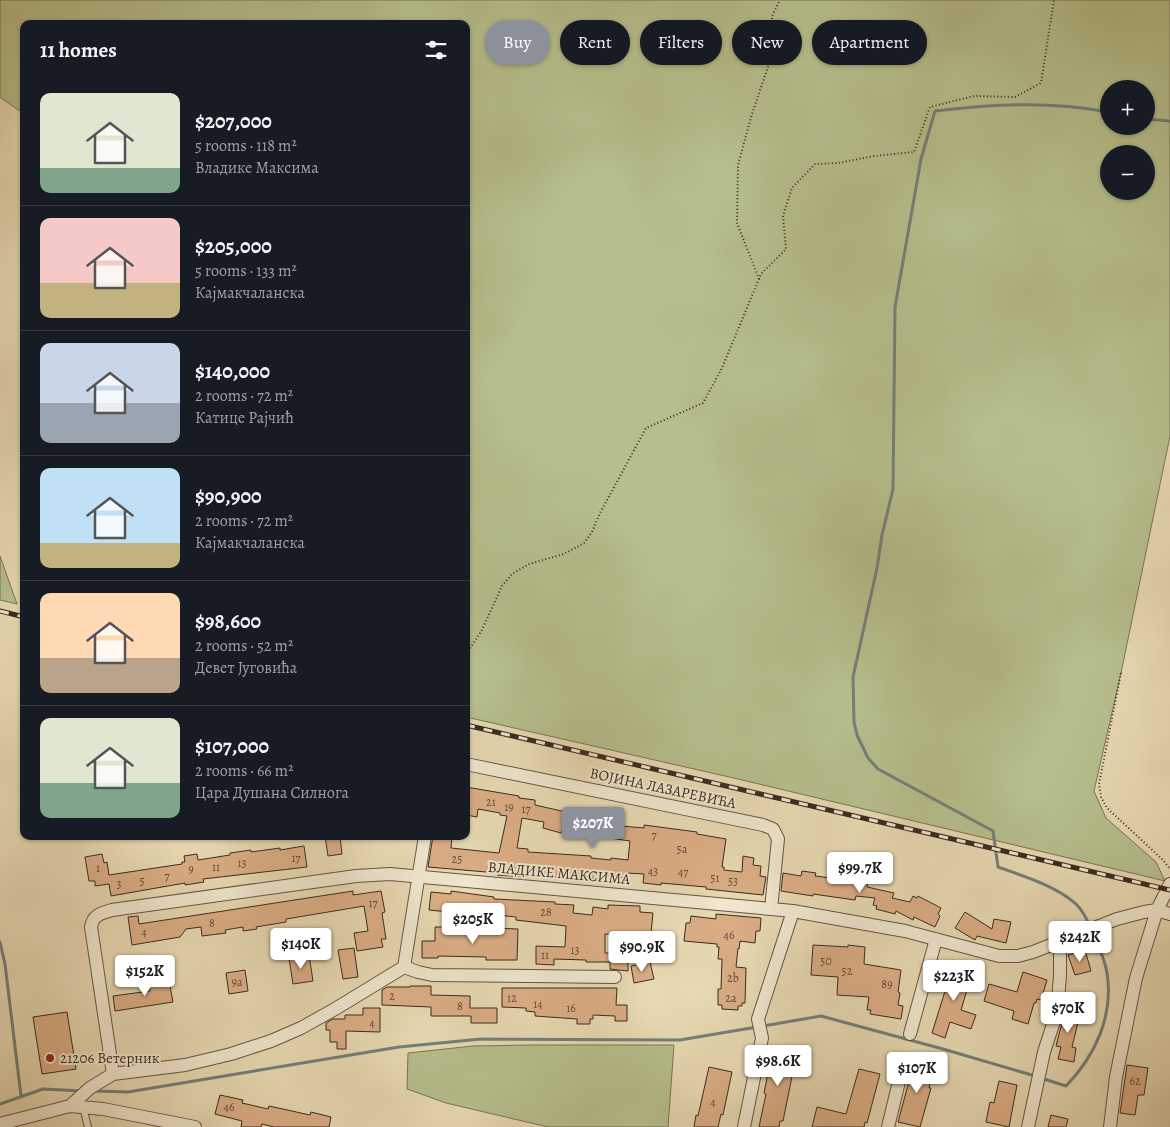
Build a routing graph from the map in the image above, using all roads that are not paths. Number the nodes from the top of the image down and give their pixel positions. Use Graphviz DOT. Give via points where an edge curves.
graph roads {
  1 [pos="470,765"];
  2 [pos="424,840"];
  3 [pos="419,876"];
  4 [pos="1170,884"];
  5 [pos="771,909"];
  6 [pos="793,911"];
  7 [pos="1164,912"];
  8 [pos="936,939"];
  9 [pos="1060,942"];
  10 [pos="404,967"];
  11 [pos="615,977"];
  12 [pos="910,1034"];
  13 [pos="904,1061"];
  14 [pos="113,1074"];
  15 [pos="81,1099"];
  16 [pos="0,1124"];
  17 [pos="88,1127"];
  18 [pos="195,1127"];
  19 [pos="744,1127"];
  20 [pos="888,1127"];
  21 [pos="1028,1127"];
  22 [pos="1110,1127"];
  1 -- 5 [label="street, ВОЈИНА ЛАЗАРЕВИЋА" via="772,829 778,839"];
  2 -- 3 [label="street"];
  3 -- 5 [label="street, ВЛАДИКЕ МАКСИМА"];
  3 -- 10 [label="street"];
  3 -- 14 [label="street, ВЛАДИКЕ МАКСИМА" via="356,876 112,910 96,916 91,927"];
  4 -- 7 [label="street"];
  5 -- 6 [label="street, ВЛАДИКЕ МАКСИМА"];
  6 -- 8 [label="street, ВЛАДИКЕ МАКСИМА" via="858,921"];
  6 -- 19 [label="street" via="758,1019 762,1038"];
  7 -- 9 [label="street, ВЛАДИКЕ МАКСИМА" via="1144,912 1117,919"];
  7 -- 22 [label="street" via="1136,978 1116,1077"];
  8 -- 9 [label="street, ВЛАДИКЕ МАКСИМА" via="999,956 1018,956"];
  8 -- 12 [label="street"];
  9 -- 21 [label="street" via="1057,1012 1044,1052"];
  10 -- 11 [label="street" via="432,974"];
  10 -- 14 [label="street" via="301,1028 271,1041 185,1064"];
  13 -- 20 [label="street"];
  14 -- 15 [label="street"];
  15 -- 16 [label="street"];
  15 -- 17 [label="lane"];
  15 -- 18 [label="street" via="103,1109"];
}
